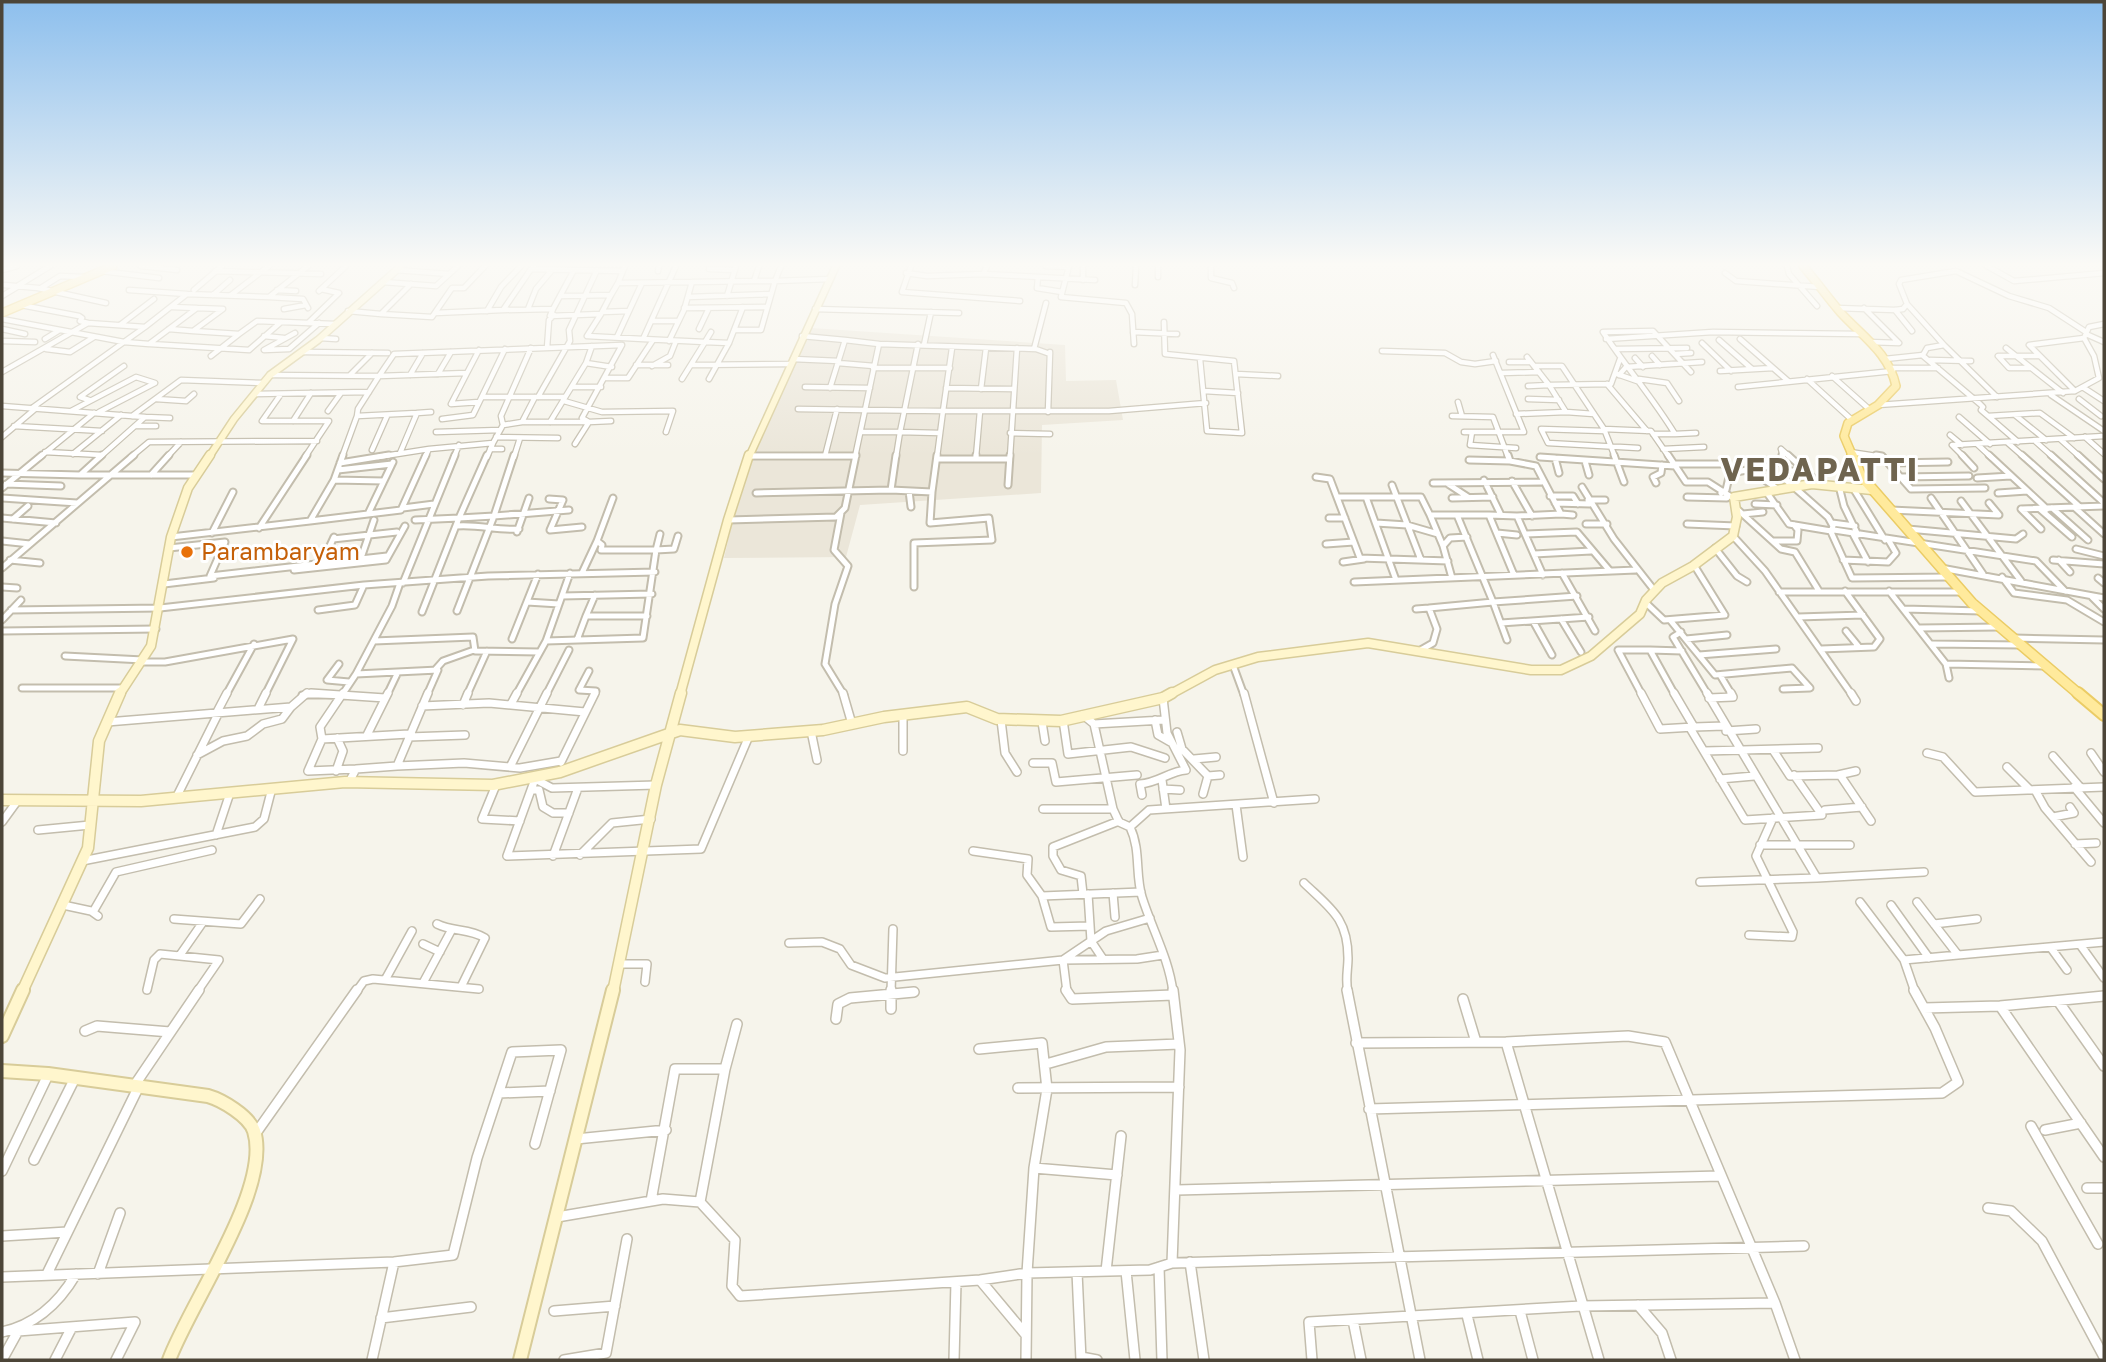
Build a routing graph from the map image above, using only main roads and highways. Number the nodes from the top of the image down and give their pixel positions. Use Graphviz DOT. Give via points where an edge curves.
graph roads {
  1 [pos="1856,330"];
  2 [pos="2104,715"];
  1 -- 2 [label="main road" via="1885,359 1896,386 1874,407 1852,419 1844,436 1861,476 1981,611"];
}
